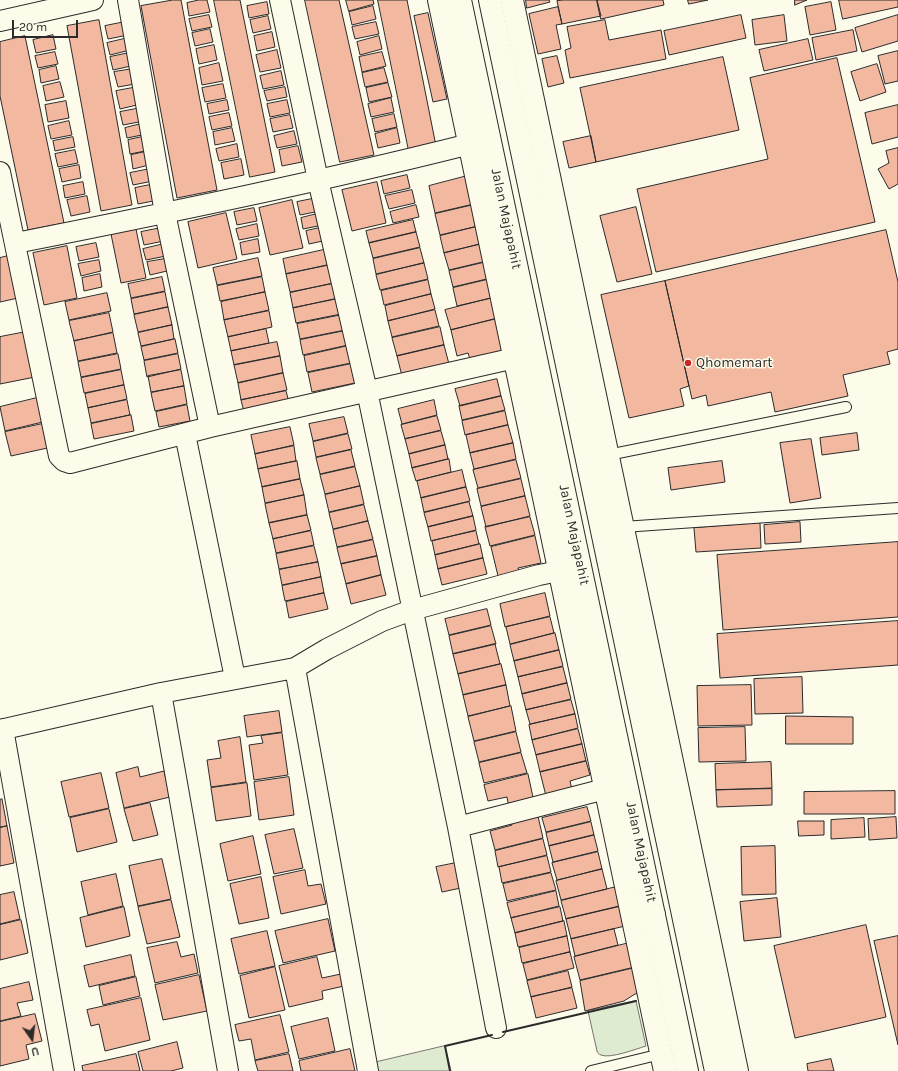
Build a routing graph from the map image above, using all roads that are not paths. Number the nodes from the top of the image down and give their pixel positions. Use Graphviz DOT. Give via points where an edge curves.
graph roads {
  1 [pos="92,0"];
  2 [pos="128,0"];
  3 [pos="280,0"];
  4 [pos="439,0"];
  5 [pos="460,0"];
  6 [pos="490,0"];
  7 [pos="512,0"];
  8 [pos="0,21"];
  9 [pos="470,144"];
  10 [pos="0,172"];
  11 [pos="318,180"];
  12 [pos="165,213"];
  13 [pos="16,243"];
  14 [pos="515,358"];
  15 [pos="367,391"];
  16 [pos="846,407"];
  17 [pos="210,427"];
  18 [pos="185,434"];
  19 [pos="608,455"];
  20 [pos="587,459"];
  21 [pos="898,508"];
  22 [pos="624,527"];
  23 [pos="559,571"];
  24 [pos="412,610"];
  25 [pos="295,668"];
  26 [pos="235,678"];
  27 [pos="161,693"];
  28 [pos="1,730"];
  29 [pos="605,789"];
  30 [pos="458,827"];
  31 [pos="644,916"];
  32 [pos="496,1028"];
  33 [pos="663,1063"];
  34 [pos="64,1071"];
  35 [pos="228,1071"];
  36 [pos="368,1071"];
  37 [pos="592,1071"];
  38 [pos="687,1071"];
  39 [pos="716,1071"];
  40 [pos="737,1071"];
  1 -- 8 [label="street"];
  2 -- 12 [label="street"];
  3 -- 11 [label="street"];
  4 -- 9 [label="main road"];
  5 -- 31 [label="main road, Jalan Majapahit"];
  6 -- 20 [label="main road, Jalan Majapahit"];
  7 -- 19 [label="main road"];
  9 -- 11 [label="street"];
  9 -- 14 [label="main road"];
  10 -- 13 [label="street"];
  11 -- 12 [label="street"];
  11 -- 15 [label="street"];
  12 -- 13 [label="street"];
  12 -- 17 [label="street"];
  13 -- 18 [label="street" via="59,456 70,463"];
  14 -- 15 [label="street"];
  14 -- 23 [label="main road"];
  15 -- 17 [label="street"];
  15 -- 24 [label="street"];
  16 -- 19 [label="lane"];
  17 -- 18 [label="street"];
  18 -- 26 [label="street"];
  19 -- 20 [label="main road"];
  19 -- 22 [label="main road"];
  20 -- 39 [label="main road, Jalan Majapahit"];
  21 -- 22 [label="lane"];
  22 -- 40 [label="main road"];
  23 -- 24 [label="street"];
  23 -- 29 [label="main road"];
  24 -- 25 [label="street" via="382,621"];
  24 -- 30 [label="street"];
  25 -- 26 [label="street"];
  25 -- 36 [label="street"];
  26 -- 27 [label="street"];
  27 -- 28 [label="street"];
  27 -- 35 [label="street"];
  28 -- 34 [label="street"];
  29 -- 30 [label="street"];
  29 -- 31 [label="main road"];
  30 -- 32 [label="street"];
  31 -- 33 [label="main road"];
  31 -- 38 [label="main road, Jalan Majapahit"];
  33 -- 37 [label="lane"];
}
